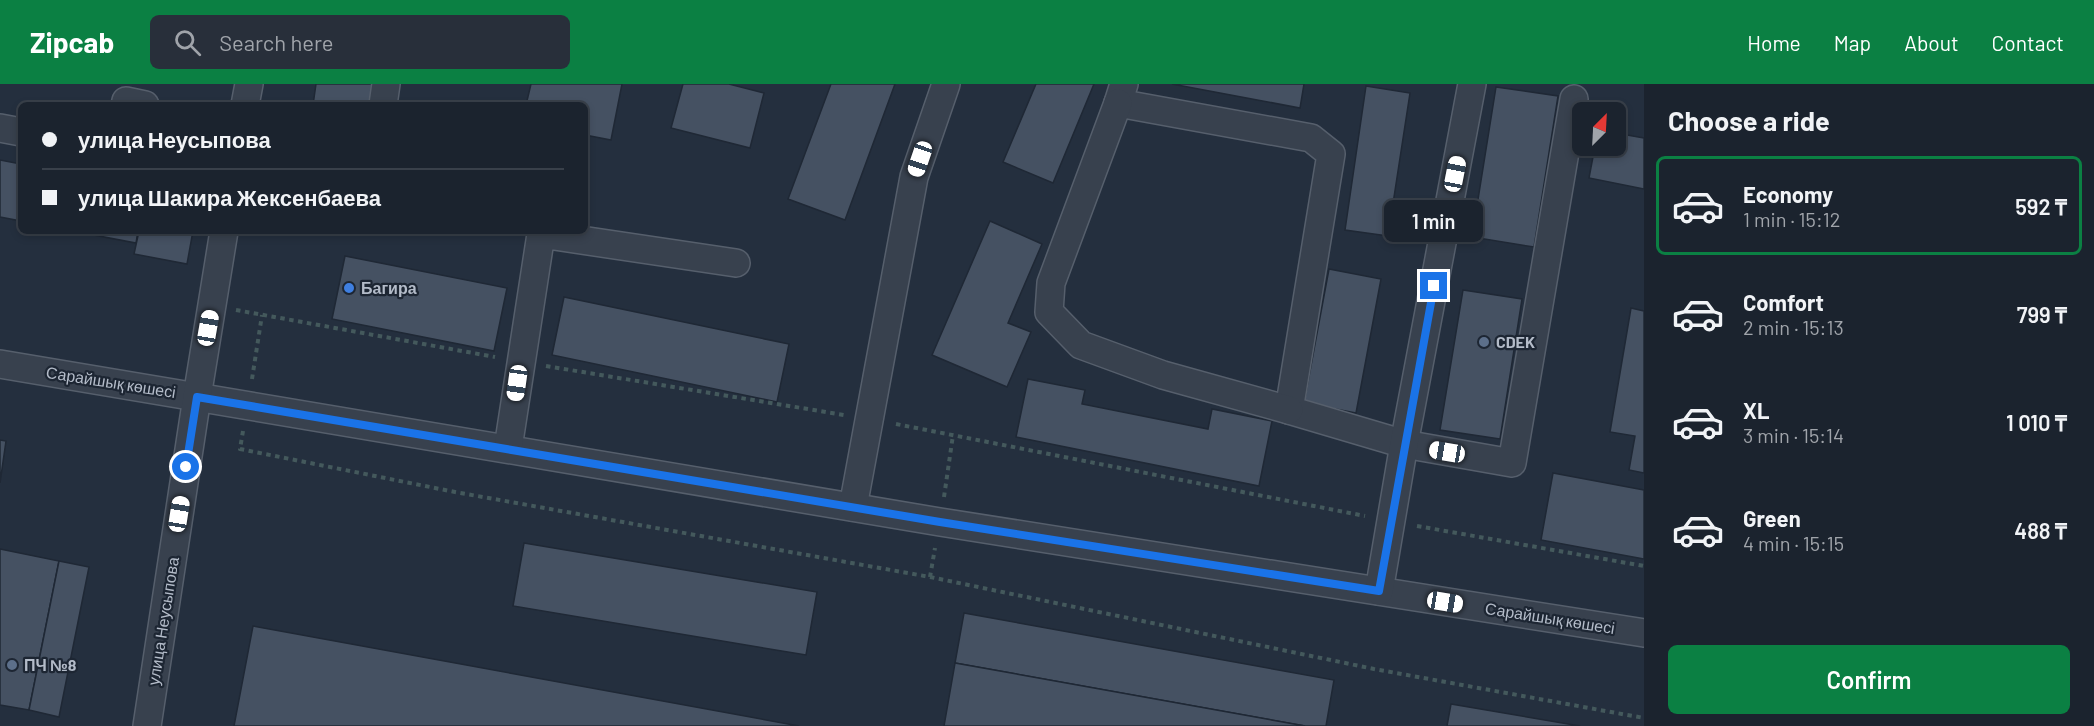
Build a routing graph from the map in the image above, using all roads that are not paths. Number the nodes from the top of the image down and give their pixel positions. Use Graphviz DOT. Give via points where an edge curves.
graph roads {
  1 [pos="249,84"];
  2 [pos="386,84"];
  3 [pos="946,84"];
  4 [pos="1472,84"];
  5 [pos="1121,93"];
  6 [pos="1574,99"];
  7 [pos="246,102"];
  8 [pos="383,102"];
  9 [pos="0,128"];
  10 [pos="18,131"];
  11 [pos="224,234"];
  12 [pos="536,234"];
  13 [pos="549,234"];
  14 [pos="736,263"];
  15 [pos="0,364"];
  16 [pos="197,397"];
  17 [pos="1289,410"];
  18 [pos="1404,444"];
  19 [pos="508,448"];
  20 [pos="853,507"];
  21 [pos="1379,591"];
  22 [pos="1644,633"];
  23 [pos="147,726"];
  1 -- 7 [label="street"];
  2 -- 8 [label="street"];
  3 -- 20 [label="street" via="914,177"];
  4 -- 18 [label="street"];
  5 -- 17 [label="street" via="1311,138 1331,154"];
  5 -- 17 [label="street" via="1051,283 1049,312 1081,345 1163,375"];
  6 -- 18 [label="street" via="1512,463"];
  9 -- 10 [label="street"];
  11 -- 16 [label="street, улица Неусыпова"];
  12 -- 19 [label="street"];
  13 -- 14 [label="street"];
  15 -- 16 [label="street, Сарайшық көшесі"];
  16 -- 19 [label="street, Сарайшық көшесі"];
  16 -- 23 [label="street, улица Неусыпова"];
  17 -- 18 [label="street"];
  18 -- 21 [label="street"];
  19 -- 20 [label="street, Сарайшық көшесі"];
  20 -- 21 [label="street, Сарайшық көшесі"];
  21 -- 22 [label="street, Сарайшық көшесі"];
}
